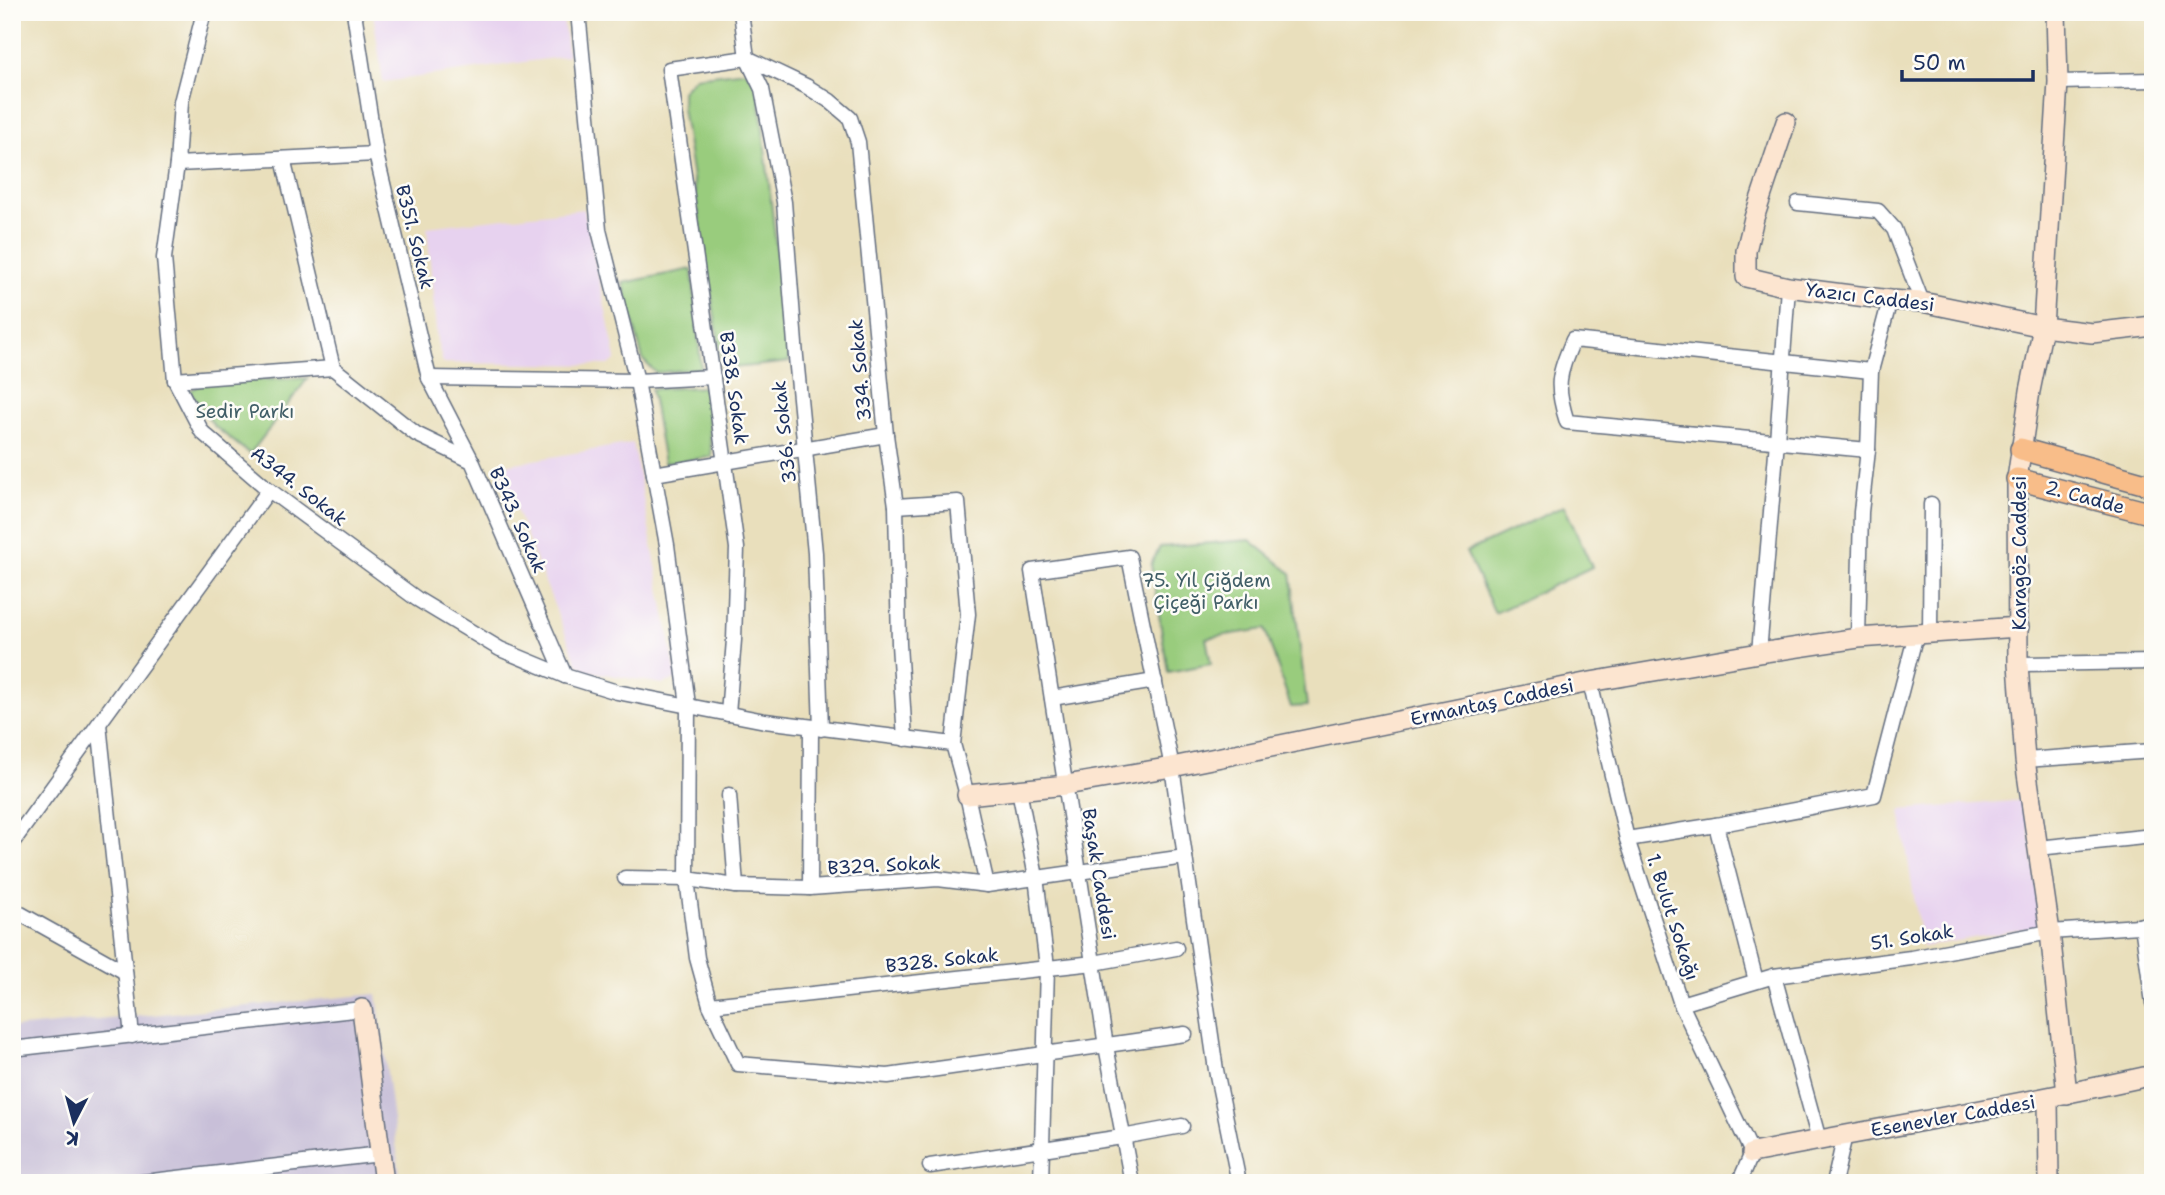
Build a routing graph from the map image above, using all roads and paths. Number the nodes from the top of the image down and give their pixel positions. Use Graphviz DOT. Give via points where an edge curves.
graph roads {
  1 [pos="204,12"];
  2 [pos="354,12"];
  3 [pos="578,12"];
  4 [pos="741,12"];
  5 [pos="2056,12"];
  6 [pos="747,58"];
  7 [pos="2153,80"];
  8 [pos="2058,82"];
  9 [pos="1786,122"];
  10 [pos="376,154"];
  11 [pos="283,159"];
  12 [pos="177,164"];
  13 [pos="1798,203"];
  14 [pos="1788,287"];
  15 [pos="1890,300"];
  16 [pos="1922,302"];
  17 [pos="2153,326"];
  18 [pos="2043,327"];
  19 [pos="1782,360"];
  20 [pos="333,368"];
  21 [pos="1871,371"];
  22 [pos="713,377"];
  23 [pos="429,378"];
  24 [pos="175,380"];
  25 [pos="637,381"];
  26 [pos="886,435"];
  27 [pos="1777,441"];
  28 [pos="2021,449"];
  29 [pos="805,450"];
  30 [pos="1868,450"];
  31 [pos="472,461"];
  32 [pos="724,462"];
  33 [pos="654,474"];
  34 [pos="2017,479"];
  35 [pos="2153,486"];
  36 [pos="270,490"];
  37 [pos="1931,504"];
  38 [pos="896,506"];
  39 [pos="2153,514"];
  40 [pos="2019,627"];
  41 [pos="1923,633"];
  42 [pos="1857,638"];
  43 [pos="1759,653"];
  44 [pos="2153,662"];
  45 [pos="2018,664"];
  46 [pos="565,676"];
  47 [pos="1155,681"];
  48 [pos="1590,682"];
  49 [pos="1052,698"];
  50 [pos="688,705"];
  51 [pos="728,715"];
  52 [pos="99,724"];
  53 [pos="816,728"];
  54 [pos="905,739"];
  55 [pos="953,744"];
  56 [pos="2153,751"];
  57 [pos="2025,760"];
  58 [pos="1172,767"];
  59 [pos="1066,785"];
  60 [pos="1019,790"];
  61 [pos="729,795"];
  62 [pos="967,795"];
  63 [pos="1716,825"];
  64 [pos="2153,836"];
  65 [pos="1627,838"];
  66 [pos="12,843"];
  67 [pos="2038,848"];
  68 [pos="1185,857"];
  69 [pos="1080,873"];
  70 [pos="1036,877"];
  71 [pos="625,878"];
  72 [pos="687,879"];
  73 [pos="987,885"];
  74 [pos="736,886"];
  75 [pos="810,888"];
  76 [pos="12,909"];
  77 [pos="2147,925"];
  78 [pos="2050,932"];
  79 [pos="1176,948"];
  80 [pos="1094,963"];
  81 [pos="1047,967"];
  82 [pos="125,972"];
  83 [pos="1774,976"];
  84 [pos="1756,981"];
  85 [pos="2153,1003"];
  86 [pos="1681,1004"];
  87 [pos="710,1005"];
  88 [pos="362,1009"];
  89 [pos="1185,1034"];
  90 [pos="132,1036"];
  91 [pos="1106,1046"];
  92 [pos="12,1049"];
  93 [pos="1044,1053"];
  94 [pos="2153,1075"];
  95 [pos="2067,1094"];
  96 [pos="2048,1099"];
  97 [pos="1182,1126"];
  98 [pos="1845,1135"];
  99 [pos="1122,1137"];
  100 [pos="1819,1140"];
  101 [pos="1041,1149"];
  102 [pos="1752,1153"];
  103 [pos="380,1154"];
  104 [pos="930,1166"];
  105 [pos="135,1183"];
  106 [pos="384,1183"];
  107 [pos="1041,1183"];
  108 [pos="1132,1183"];
  109 [pos="1239,1183"];
  110 [pos="1739,1183"];
  111 [pos="1834,1183"];
  112 [pos="2049,1183"];
  1 -- 12 [label="street, A344. Sokak" via="181,102"];
  2 -- 10 [label="street, B351. Sokak"];
  3 -- 25 [label="street" via="600,229"];
  4 -- 6 [label="street, 336. Sokak"];
  5 -- 8 [label="main road, Karagöz Caddesi"];
  6 -- 22 [label="street, B338. Sokak" via="669,69"];
  6 -- 26 [label="street, 334. Sokak" via="830,101 850,118 859,142"];
  6 -- 29 [label="street, 336. Sokak" via="762,89 784,202"];
  7 -- 8 [label="street"];
  8 -- 18 [label="main road, Karagöz Caddesi"];
  9 -- 14 [label="main road, Yazıcı Caddesi" via="1754,218 1746,277"];
  10 -- 11 [label="street"];
  10 -- 23 [label="street, B351. Sokak"];
  11 -- 12 [label="street"];
  11 -- 20 [label="street"];
  12 -- 24 [label="street, A344. Sokak" via="164,258"];
  13 -- 16 [label="street" via="1878,211 1894,229"];
  14 -- 15 [label="main road, Yazıcı Caddesi"];
  14 -- 19 [label="street"];
  15 -- 16 [label="main road, Yazıcı Caddesi"];
  15 -- 21 [label="street"];
  16 -- 18 [label="main road, Yazıcı Caddesi"];
  17 -- 18 [label="main road, Yazıcı Caddesi" via="2092,333"];
  18 -- 28 [label="main road, Karagöz Caddesi"];
  19 -- 21 [label="street"];
  19 -- 27 [label="street"];
  19 -- 27 [label="street" via="1573,340 1560,371 1559,398 1567,422"];
  20 -- 24 [label="street"];
  20 -- 31 [label="street, B343. Sokak" via="416,434"];
  21 -- 30 [label="street"];
  22 -- 25 [label="street"];
  22 -- 32 [label="street, B338. Sokak"];
  23 -- 25 [label="street"];
  23 -- 31 [label="street, B351. Sokak"];
  24 -- 36 [label="street, A344. Sokak" via="202,432"];
  25 -- 33 [label="street"];
  26 -- 29 [label="street"];
  26 -- 38 [label="street, 334. Sokak"];
  27 -- 30 [label="street"];
  27 -- 43 [label="street"];
  28 -- 34 [label="main road, Karagöz Caddesi"];
  28 -- 35 [label="main road, 2. Cadde"];
  29 -- 32 [label="street"];
  29 -- 53 [label="street, 336. Sokak" via="815,553"];
  30 -- 42 [label="street"];
  31 -- 46 [label="street, B343. Sokak"];
  32 -- 33 [label="street"];
  32 -- 51 [label="street, B338. Sokak" via="737,548"];
  33 -- 50 [label="street"];
  34 -- 39 [label="main road, 2. Cadde"];
  34 -- 40 [label="main road, Karagöz Caddesi"];
  36 -- 46 [label="street, A344. Sokak" via="417,598 500,649"];
  36 -- 52 [label="street"];
  37 -- 41 [label="street"];
  38 -- 54 [label="street, 334. Sokak"];
  38 -- 55 [label="street" via="958,502 968,614"];
  40 -- 41 [label="main road, Ermantaş Caddesi"];
  40 -- 45 [label="main road, Karagöz Caddesi"];
  41 -- 42 [label="main road, Ermantaş Caddesi"];
  41 -- 63 [label="street" via="1874,794"];
  42 -- 43 [label="main road, Ermantaş Caddesi"];
  43 -- 48 [label="main road, Ermantaş Caddesi"];
  44 -- 45 [label="street"];
  45 -- 57 [label="main road, Karagöz Caddesi"];
  46 -- 50 [label="street, A344. Sokak" via="617,692"];
  47 -- 49 [label="street"];
  47 -- 49 [label="street, Başak Caddesi" via="1129,556 1032,571"];
  47 -- 58 [label="street"];
  48 -- 58 [label="main road, Ermantaş Caddesi"];
  48 -- 65 [label="street, 1. Bulut Sokağı"];
  49 -- 59 [label="street, Başak Caddesi"];
  50 -- 51 [label="street, A344. Sokak"];
  50 -- 72 [label="street"];
  51 -- 53 [label="street, A344. Sokak"];
  52 -- 66 [label="street"];
  52 -- 82 [label="street"];
  53 -- 54 [label="street, A344. Sokak"];
  53 -- 75 [label="street, 336. Sokak"];
  54 -- 55 [label="street, A344. Sokak"];
  55 -- 62 [label="street"];
  56 -- 57 [label="street"];
  57 -- 67 [label="main road, Karagöz Caddesi"];
  58 -- 59 [label="main road, Ermantaş Caddesi"];
  58 -- 68 [label="street"];
  59 -- 60 [label="main road, Ermantaş Caddesi"];
  59 -- 69 [label="street, Başak Caddesi"];
  60 -- 62 [label="main road, Ermantaş Caddesi"];
  60 -- 70 [label="street"];
  61 -- 74 [label="street"];
  62 -- 73 [label="street"];
  63 -- 65 [label="street"];
  63 -- 84 [label="street"];
  64 -- 67 [label="street"];
  65 -- 86 [label="street, 1. Bulut Sokağı"];
  67 -- 78 [label="main road, Karagöz Caddesi"];
  68 -- 69 [label="street, B329. Sokak"];
  68 -- 109 [label="street" via="1216,1070"];
  69 -- 70 [label="street, B329. Sokak"];
  69 -- 80 [label="street, Başak Caddesi"];
  70 -- 73 [label="street, B329. Sokak"];
  70 -- 81 [label="street"];
  71 -- 72 [label="street, B329. Sokak"];
  72 -- 74 [label="street, B329. Sokak"];
  72 -- 87 [label="street" via="697,958"];
  73 -- 75 [label="street, B329. Sokak" via="938,879"];
  74 -- 75 [label="street, B329. Sokak"];
  76 -- 82 [label="street"];
  77 -- 78 [label="street, 51. Sokak"];
  77 -- 85 [label="street"];
  78 -- 83 [label="street, 51. Sokak" via="1911,958"];
  78 -- 95 [label="main road, Karagöz Caddesi"];
  79 -- 80 [label="street, B328. Sokak"];
  80 -- 81 [label="street, B328. Sokak"];
  80 -- 91 [label="street, Başak Caddesi"];
  81 -- 87 [label="street, B328. Sokak"];
  81 -- 93 [label="street"];
  82 -- 90 [label="street"];
  83 -- 84 [label="street, 51. Sokak"];
  83 -- 100 [label="street"];
  84 -- 86 [label="street, 51. Sokak"];
  86 -- 102 [label="street, 1. Bulut Sokağı"];
  87 -- 93 [label="street" via="738,1064 888,1076"];
  88 -- 90 [label="street"];
  88 -- 103 [label="main road"];
  89 -- 91 [label="street"];
  90 -- 92 [label="street"];
  91 -- 93 [label="street"];
  91 -- 99 [label="street, Başak Caddesi"];
  93 -- 101 [label="street"];
  94 -- 95 [label="main road, Esenevler Caddesi"];
  95 -- 96 [label="main road, Esenevler Caddesi"];
  96 -- 98 [label="main road, Esenevler Caddesi"];
  96 -- 112 [label="main road"];
  97 -- 99 [label="street"];
  98 -- 100 [label="main road, Esenevler Caddesi"];
  98 -- 111 [label="street"];
  99 -- 101 [label="street"];
  99 -- 108 [label="street, Başak Caddesi"];
  100 -- 102 [label="main road, Esenevler Caddesi"];
  101 -- 104 [label="street"];
  101 -- 107 [label="street"];
  102 -- 110 [label="street"];
  103 -- 105 [label="street"];
  103 -- 106 [label="main road"];
}
